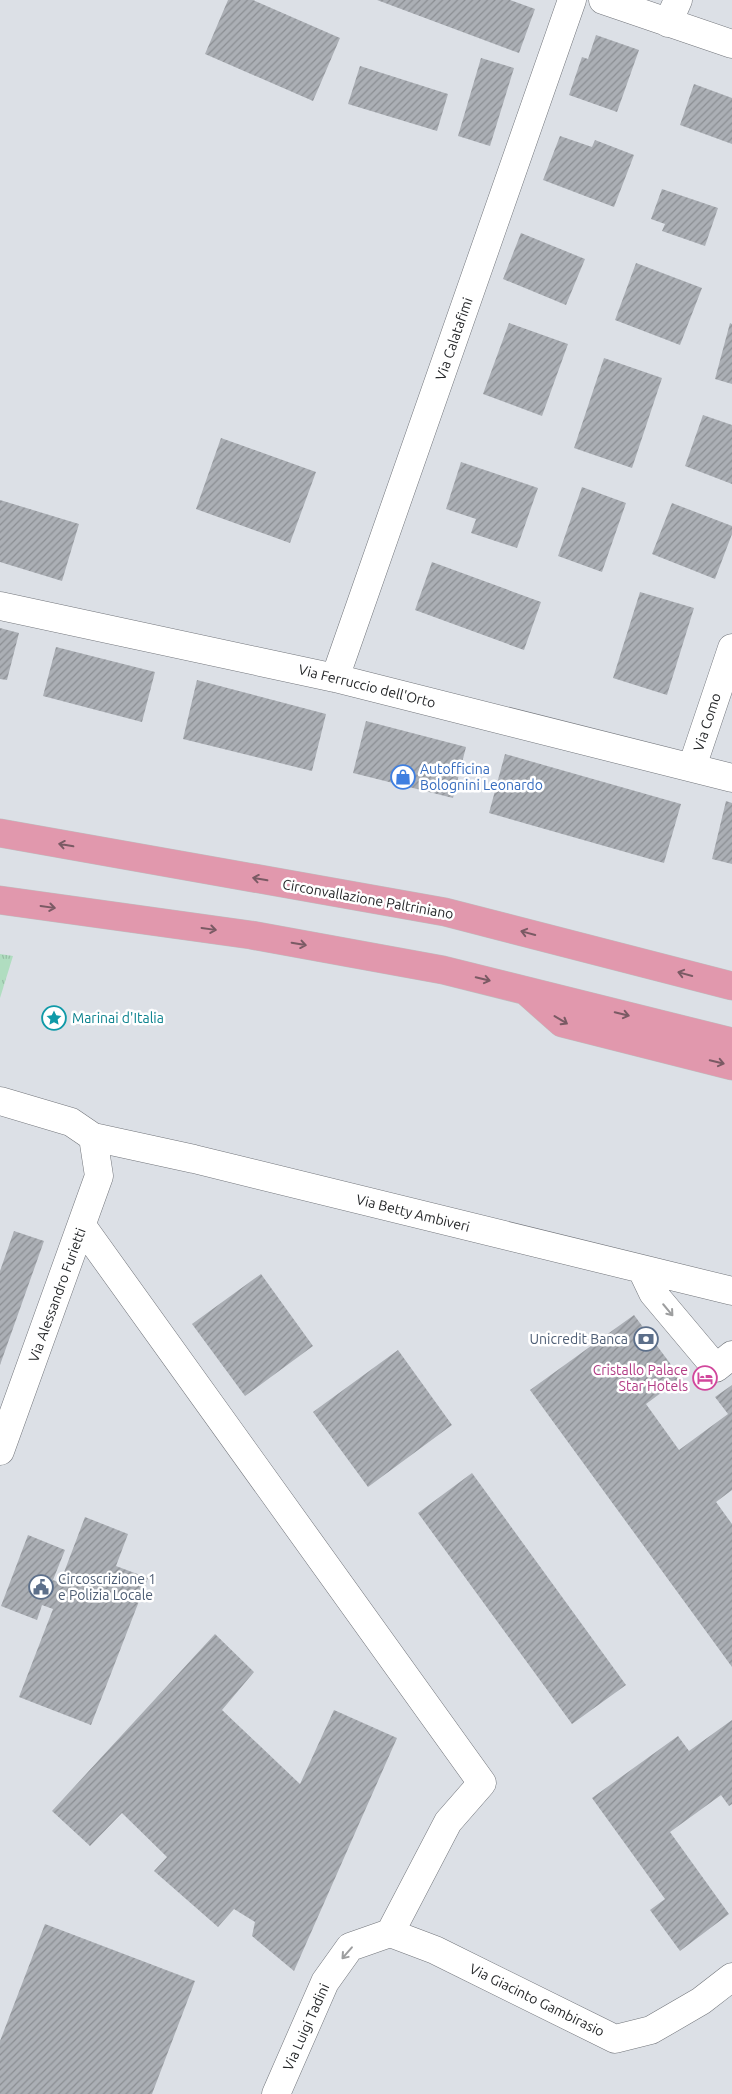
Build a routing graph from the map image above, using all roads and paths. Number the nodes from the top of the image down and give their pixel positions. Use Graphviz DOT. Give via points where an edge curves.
graph roads {
  1 [pos="572,0"];
  2 [pos="602,0"];
  3 [pos="673,11"];
  4 [pos="732,44"];
  5 [pos="0,606"];
  6 [pos="732,648"];
  7 [pos="335,678"];
  8 [pos="692,767"];
  9 [pos="732,778"];
  10 [pos="0,833"];
  11 [pos="0,900"];
  12 [pos="732,986"];
  13 [pos="524,989"];
  14 [pos="732,1042"];
  15 [pos="732,1066"];
  16 [pos="0,1101"];
  17 [pos="93,1137"];
  18 [pos="82,1226"];
  19 [pos="642,1270"];
  20 [pos="732,1292"];
  21 [pos="732,1355"];
  22 [pos="0,1451"];
  23 [pos="390,1933"];
  24 [pos="732,1977"];
  25 [pos="276,2094"];
  1 -- 7 [label="street, Via Calatafimi"];
  2 -- 3 [label="street"];
  3 -- 4 [label="street"];
  5 -- 7 [label="street, Via Ferruccio dell'Orto"];
  6 -- 8 [label="street, Via Como"];
  7 -- 8 [label="street, Via Ferruccio dell'Orto"];
  8 -- 9 [label="street, Via Ferruccio dell'Orto"];
  12 -- 10 [label="highway, Circonvallazione Paltriniano, one-way" via="446,912"];
  11 -- 13 [label="highway, one-way" via="251,935 443,970"];
  13 -- 14 [label="highway, one-way"];
  13 -- 15 [label="highway, one-way" via="562,1023"];
  16 -- 17 [label="street" via="71,1122"];
  17 -- 18 [label="street, Via Alessandro Furietti" via="99,1176"];
  17 -- 19 [label="street, Via Betty Ambiveri"];
  18 -- 22 [label="street, Via Alessandro Furietti"];
  18 -- 23 [label="street" via="482,1783 448,1822"];
  19 -- 20 [label="street, Via Betty Ambiveri"];
  19 -- 21 [label="street, one-way" via="653,1292 716,1368"];
  23 -- 24 [label="street, Via Giacinto Gambirasio" via="435,1950 615,2039 651,2030 701,2001"];
  23 -- 25 [label="street, Via Luigi Tadini, one-way" via="350,1947 325,1982"];
}
